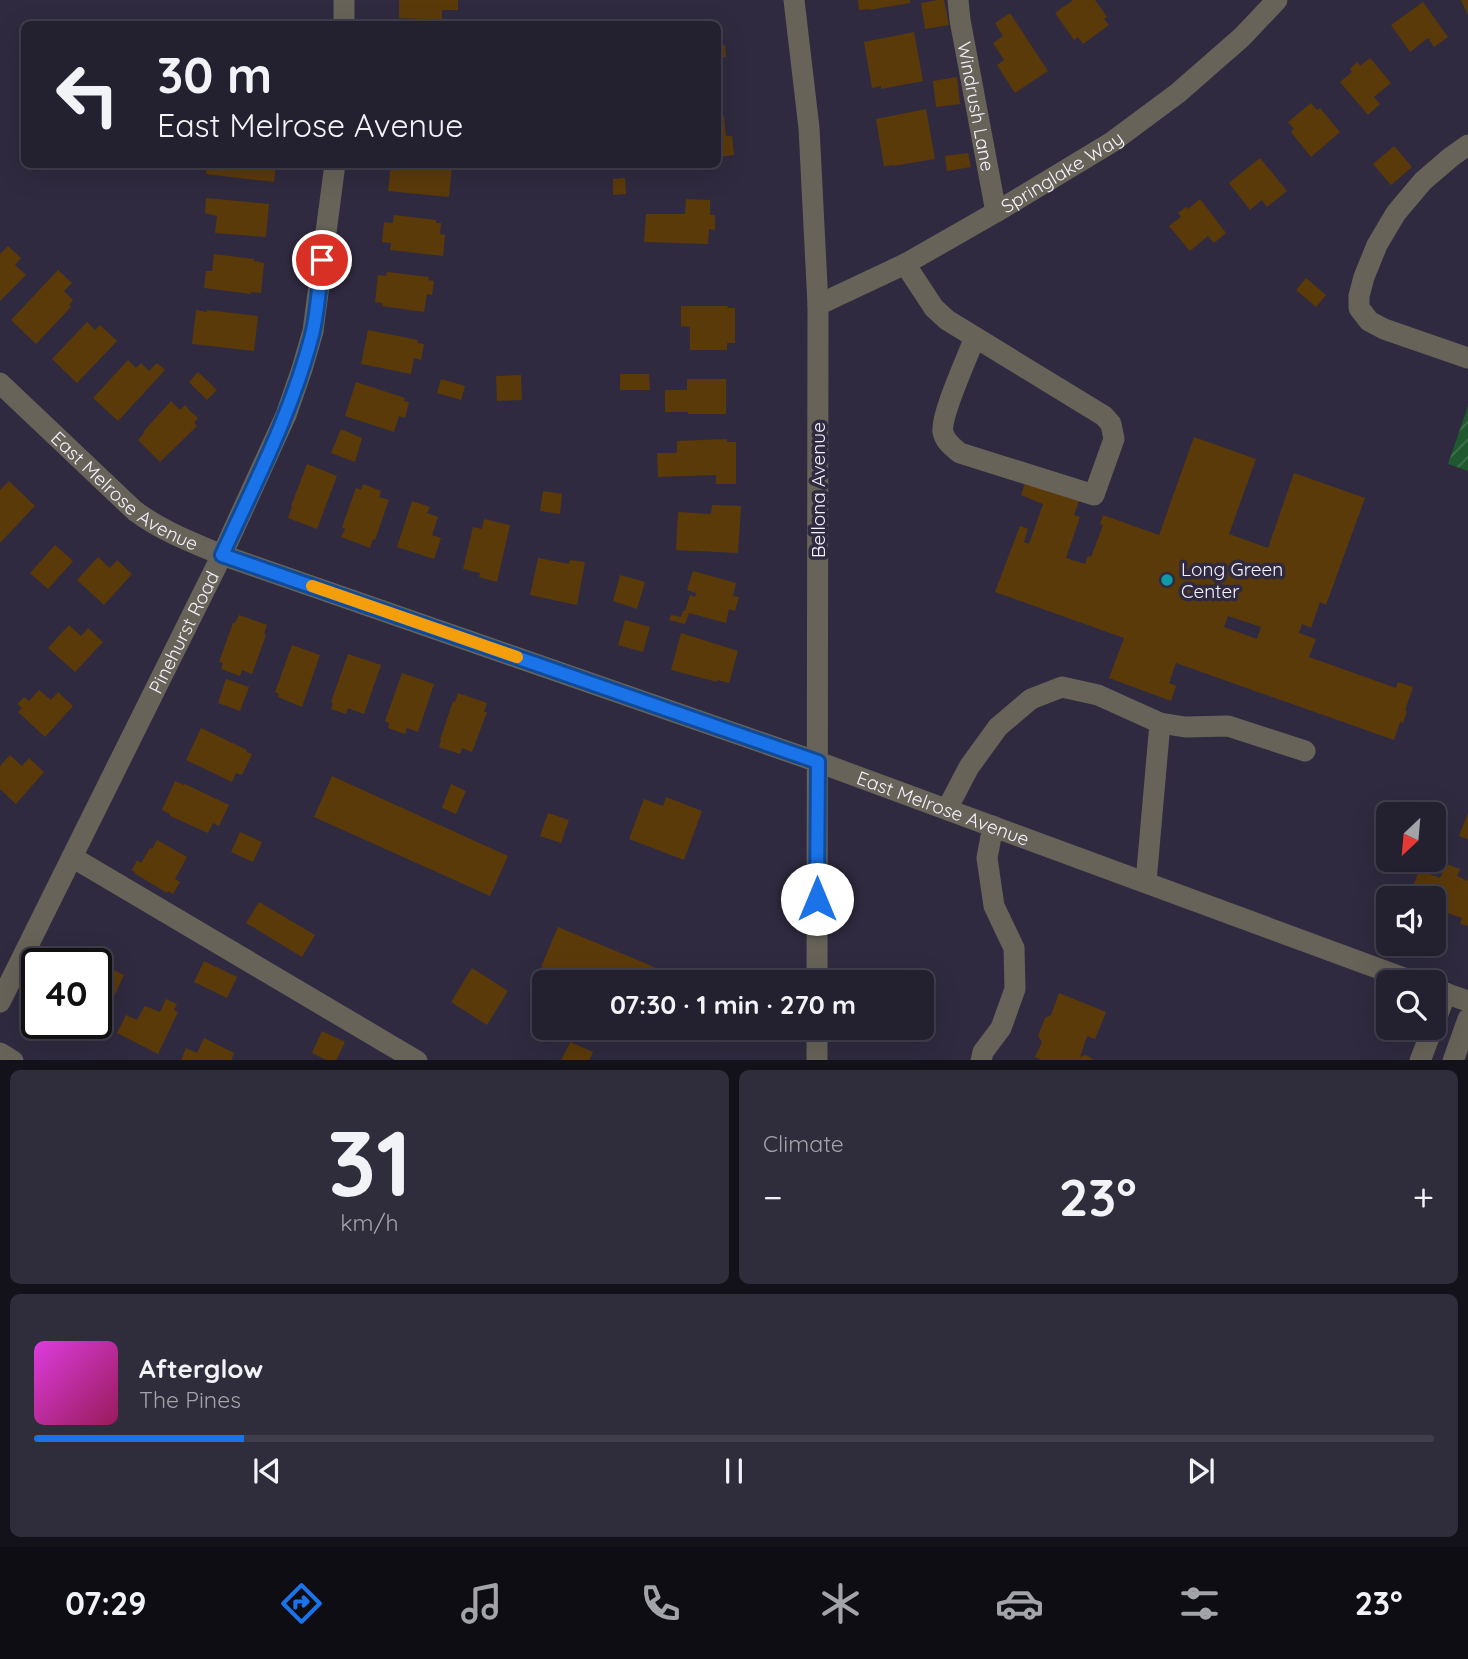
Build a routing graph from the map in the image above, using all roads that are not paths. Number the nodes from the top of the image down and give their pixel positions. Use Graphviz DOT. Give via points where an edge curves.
graph roads {
  1 [pos="344,0"];
  2 [pos="794,0"];
  3 [pos="958,0"];
  4 [pos="1277,0"];
  5 [pos="344,21"];
  6 [pos="1468,145"];
  7 [pos="334,168"];
  8 [pos="996,212"];
  9 [pos="905,264"];
  10 [pos="818,305"];
  11 [pos="975,337"];
  12 [pos="1468,358"];
  13 [pos="0,383"];
  14 [pos="222,555"];
  15 [pos="1160,723"];
  16 [pos="1305,751"];
  17 [pos="818,762"];
  18 [pos="947,809"];
  19 [pos="993,826"];
  20 [pos="72,856"];
  21 [pos="1146,883"];
  22 [pos="817,970"];
  23 [pos="1382,970"];
  24 [pos="1446,993"];
  25 [pos="1468,1001"];
  26 [pos="0,1002"];
  27 [pos="1468,1019"];
  28 [pos="817,1040"];
  29 [pos="1428,1040"];
  30 [pos="0,1053"];
  31 [pos="13,1060"];
  32 [pos="417,1060"];
  33 [pos="817,1060"];
  34 [pos="981,1060"];
  35 [pos="1420,1060"];
  36 [pos="1453,1060"];
  1 -- 5 [label="street"];
  2 -- 10 [label="street, Bellona Avenue" via="809,128"];
  3 -- 8 [label="street, Windrush Lane"];
  4 -- 8 [label="street, Springlake Way" via="1178,93 1112,142"];
  6 -- 12 [label="street" via="1423,181 1396,212 1364,277 1359,308 1369,321 1384,329"];
  7 -- 14 [label="street, Pinehurst Road" via="313,331 302,369"];
  8 -- 9 [label="street, Springlake Way"];
  9 -- 10 [label="street, Springlake Way"];
  9 -- 11 [label="street" via="934,308"];
  10 -- 17 [label="street, Bellona Avenue"];
  11 -- 11 [label="street" via="1111,424 1114,439 1094,495 960,453 949,445 943,432 944,417"];
  13 -- 14 [label="street, East Melrose Avenue" via="135,511 154,525"];
  14 -- 17 [label="street, East Melrose Avenue"];
  14 -- 20 [label="street, Pinehurst Road"];
  15 -- 16 [label="street" via="1228,726"];
  15 -- 18 [label="street" via="1098,695 1062,687 1031,699 998,727 969,767"];
  15 -- 21 [label="street"];
  17 -- 18 [label="street, East Melrose Avenue"];
  17 -- 22 [label="street, Bellona Avenue"];
  18 -- 19 [label="street, East Melrose Avenue"];
  19 -- 21 [label="street, East Melrose Avenue"];
  19 -- 34 [label="street" via="986,858 994,906 1014,948 1016,989 1001,1028"];
  20 -- 26 [label="street, Pinehurst Road"];
  20 -- 32 [label="street"];
  21 -- 23 [label="street, East Melrose Avenue"];
  24 -- 25 [label="street"];
  27 -- 36 [label="street"];
  28 -- 33 [label="street"];
  29 -- 35 [label="street"];
  30 -- 31 [label="street"];
}
